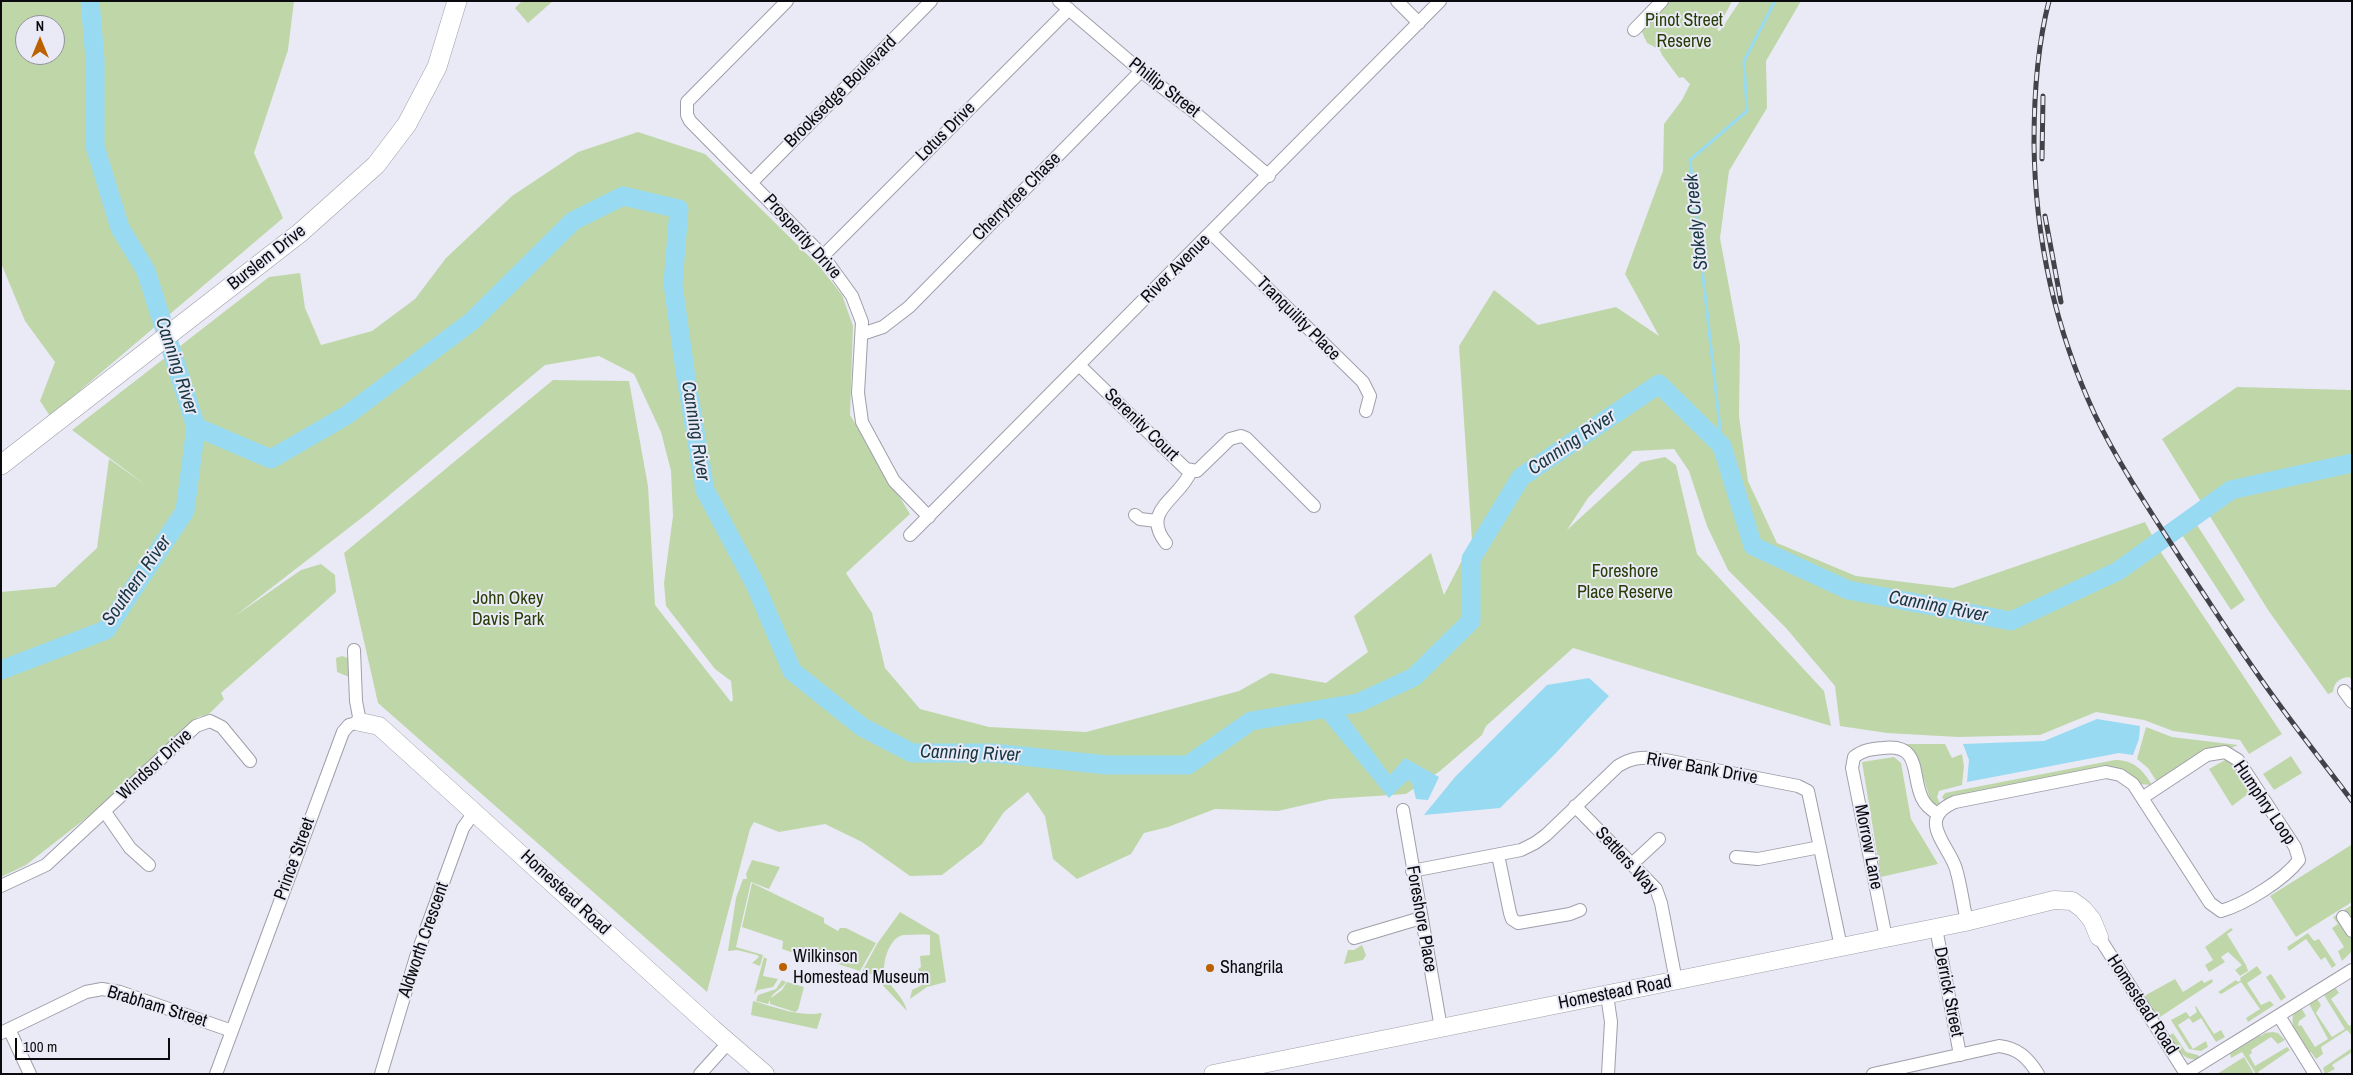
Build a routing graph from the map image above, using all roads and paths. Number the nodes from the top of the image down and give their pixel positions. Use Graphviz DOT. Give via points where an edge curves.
graph roads {
  1 [pos="457,1"];
  2 [pos="787,1"];
  3 [pos="931,1"];
  4 [pos="1397,1"];
  5 [pos="1440,1"];
  6 [pos="1662,1"];
  7 [pos="1063,4"];
  8 [pos="1419,23"];
  9 [pos="1634,30"];
  10 [pos="1141,71"];
  11 [pos="1269,176"];
  12 [pos="751,182"];
  13 [pos="1211,233"];
  14 [pos="823,256"];
  15 [pos="862,328"];
  16 [pos="1080,366"];
  17 [pos="1366,411"];
  18 [pos="3,462"];
  19 [pos="1190,471"];
  20 [pos="1314,506"];
  21 [pos="1135,515"];
  22 [pos="929,518"];
  23 [pos="1157,521"];
  24 [pos="910,535"];
  25 [pos="1166,543"];
  26 [pos="354,650"];
  27 [pos="2344,691"];
  28 [pos="2352,702"];
  29 [pos="360,722"];
  30 [pos="250,761"];
  31 [pos="2142,798"];
  32 [pos="1576,806"];
  33 [pos="1403,810"];
  34 [pos="475,811"];
  35 [pos="105,812"];
  36 [pos="1938,814"];
  37 [pos="1659,839"];
  38 [pos="1820,847"];
  39 [pos="1498,855"];
  40 [pos="1736,857"];
  41 [pos="1632,864"];
  42 [pos="149,865"];
  43 [pos="1412,871"];
  44 [pos="1,886"];
  45 [pos="1580,910"];
  46 [pos="2343,917"];
  47 [pos="1421,918"];
  48 [pos="1967,922"];
  49 [pos="1936,928"];
  50 [pos="2352,931"];
  51 [pos="2099,937"];
  52 [pos="1354,938"];
  53 [pos="1886,938"];
  54 [pos="1841,947"];
  55 [pos="2352,970"];
  56 [pos="1676,981"];
  57 [pos="1607,995"];
  58 [pos="2279,1016"];
  59 [pos="1441,1028"];
  60 [pos="5,1031"];
  61 [pos="232,1032"];
  62 [pos="728,1043"];
  63 [pos="1960,1055"];
  64 [pos="30,1074"];
  65 [pos="216,1074"];
  66 [pos="381,1074"];
  67 [pos="700,1074"];
  68 [pos="765,1074"];
  69 [pos="1213,1074"];
  70 [pos="1608,1074"];
  71 [pos="1873,1074"];
  72 [pos="2038,1074"];
  73 [pos="2186,1074"];
  74 [pos="2315,1074"];
  1 -- 18 [label="main road, Burslem Drive" via="433,75 407,124 376,165 301,232"];
  2 -- 12 [label="street, Prosperity Drive" via="687,102 690,122"];
  3 -- 12 [label="street, Brooksedge Boulevard"];
  4 -- 8 [label="street"];
  5 -- 8 [label="street, River Avenue"];
  6 -- 9 [label="street"];
  7 -- 10 [label="street, Phillip Street"];
  7 -- 14 [label="street, Lotus Drive"];
  8 -- 11 [label="street, River Avenue"];
  10 -- 11 [label="street, Phillip Street"];
  10 -- 15 [label="street, Cherrytree Chase" via="909,308 891,320"];
  11 -- 13 [label="street, River Avenue"];
  12 -- 14 [label="street, Prosperity Drive"];
  13 -- 16 [label="street, River Avenue"];
  13 -- 17 [label="street, Tranquility Place" via="1363,382 1370,396"];
  14 -- 15 [label="street, Prosperity Drive" via="852,296"];
  15 -- 22 [label="street, Prosperity Drive" via="858,393 862,422 894,481"];
  16 -- 19 [label="street, Serenity Court"];
  16 -- 22 [label="street, River Avenue"];
  19 -- 20 [label="street, Serenity Court" via="1201,468 1230,439 1241,436"];
  19 -- 23 [label="street" via="1184,485 1160,510"];
  21 -- 23 [label="street" via="1140,519"];
  22 -- 24 [label="street, River Avenue"];
  23 -- 25 [label="street"];
  26 -- 29 [label="street"];
  27 -- 28 [label="street"];
  29 -- 34 [label="street, Homestead Road" via="379,726"];
  29 -- 61 [label="street, Prince Street" via="349,725 343,732"];
  30 -- 35 [label="street, Windsor Drive" via="222,727 210,721 196,726 178,740"];
  31 -- 31 [label="street, Humphry Loop" via="2210,903 2222,911 2234,907 2290,871 2299,860 2295,847 2238,760 2225,752 2207,756"];
  31 -- 36 [label="street" via="2133,784 2120,775 2106,772 1954,802"];
  32 -- 38 [label="street, River Bank Drive" via="1624,763 1641,757 1655,758 1798,786 1808,791"];
  32 -- 39 [label="street, River Bank Drive" via="1535,844"];
  32 -- 41 [label="street, Settlers Way"];
  33 -- 43 [label="street, Foreshore Place"];
  34 -- 62 [label="street, Homestead Road"];
  34 -- 66 [label="street, Aldworth Crescent" via="463,828 419,948"];
  35 -- 42 [label="street, Windsor Drive" via="130,848"];
  35 -- 44 [label="street, Windsor Drive" via="46,865"];
  36 -- 48 [label="street" via="1938,835 1956,867"];
  36 -- 53 [label="street, Morrow Lane" via="1920,796 1914,763 1905,751 1890,747 1863,750 1854,757 1852,768"];
  37 -- 41 [label="street"];
  38 -- 40 [label="street" via="1758,859"];
  38 -- 54 [label="street, River Bank Drive"];
  39 -- 43 [label="street, River Bank Drive"];
  39 -- 45 [label="street" via="1512,919 1518,923"];
  41 -- 56 [label="street, Settlers Way" via="1659,896"];
  43 -- 47 [label="street, Foreshore Place"];
  46 -- 50 [label="street"];
  47 -- 52 [label="street"];
  47 -- 59 [label="street, Foreshore Place"];
  48 -- 49 [label="street, Homestead Road"];
  48 -- 51 [label="street, Homestead Road" via="2054,900 2072,901 2092,920"];
  49 -- 53 [label="street, Homestead Road"];
  49 -- 63 [label="street, Derrick Street"];
  51 -- 73 [label="street, Homestead Road"];
  53 -- 54 [label="street, Homestead Road"];
  54 -- 56 [label="street, Homestead Road"];
  55 -- 58 [label="street"];
  56 -- 57 [label="street, Homestead Road"];
  57 -- 59 [label="street, Homestead Road"];
  57 -- 70 [label="street" via="1611,1022"];
  58 -- 73 [label="street"];
  58 -- 74 [label="street"];
  59 -- 69 [label="street, Homestead Road"];
  60 -- 61 [label="street, Brabham Street" via="86,992 102,988"];
  60 -- 64 [label="street"];
  61 -- 65 [label="street, Prince Street"];
  62 -- 67 [label="street"];
  62 -- 68 [label="street, Homestead Road"];
  63 -- 71 [label="street"];
  63 -- 72 [label="street" via="2000,1046 2014,1047 2030,1061"];
}
